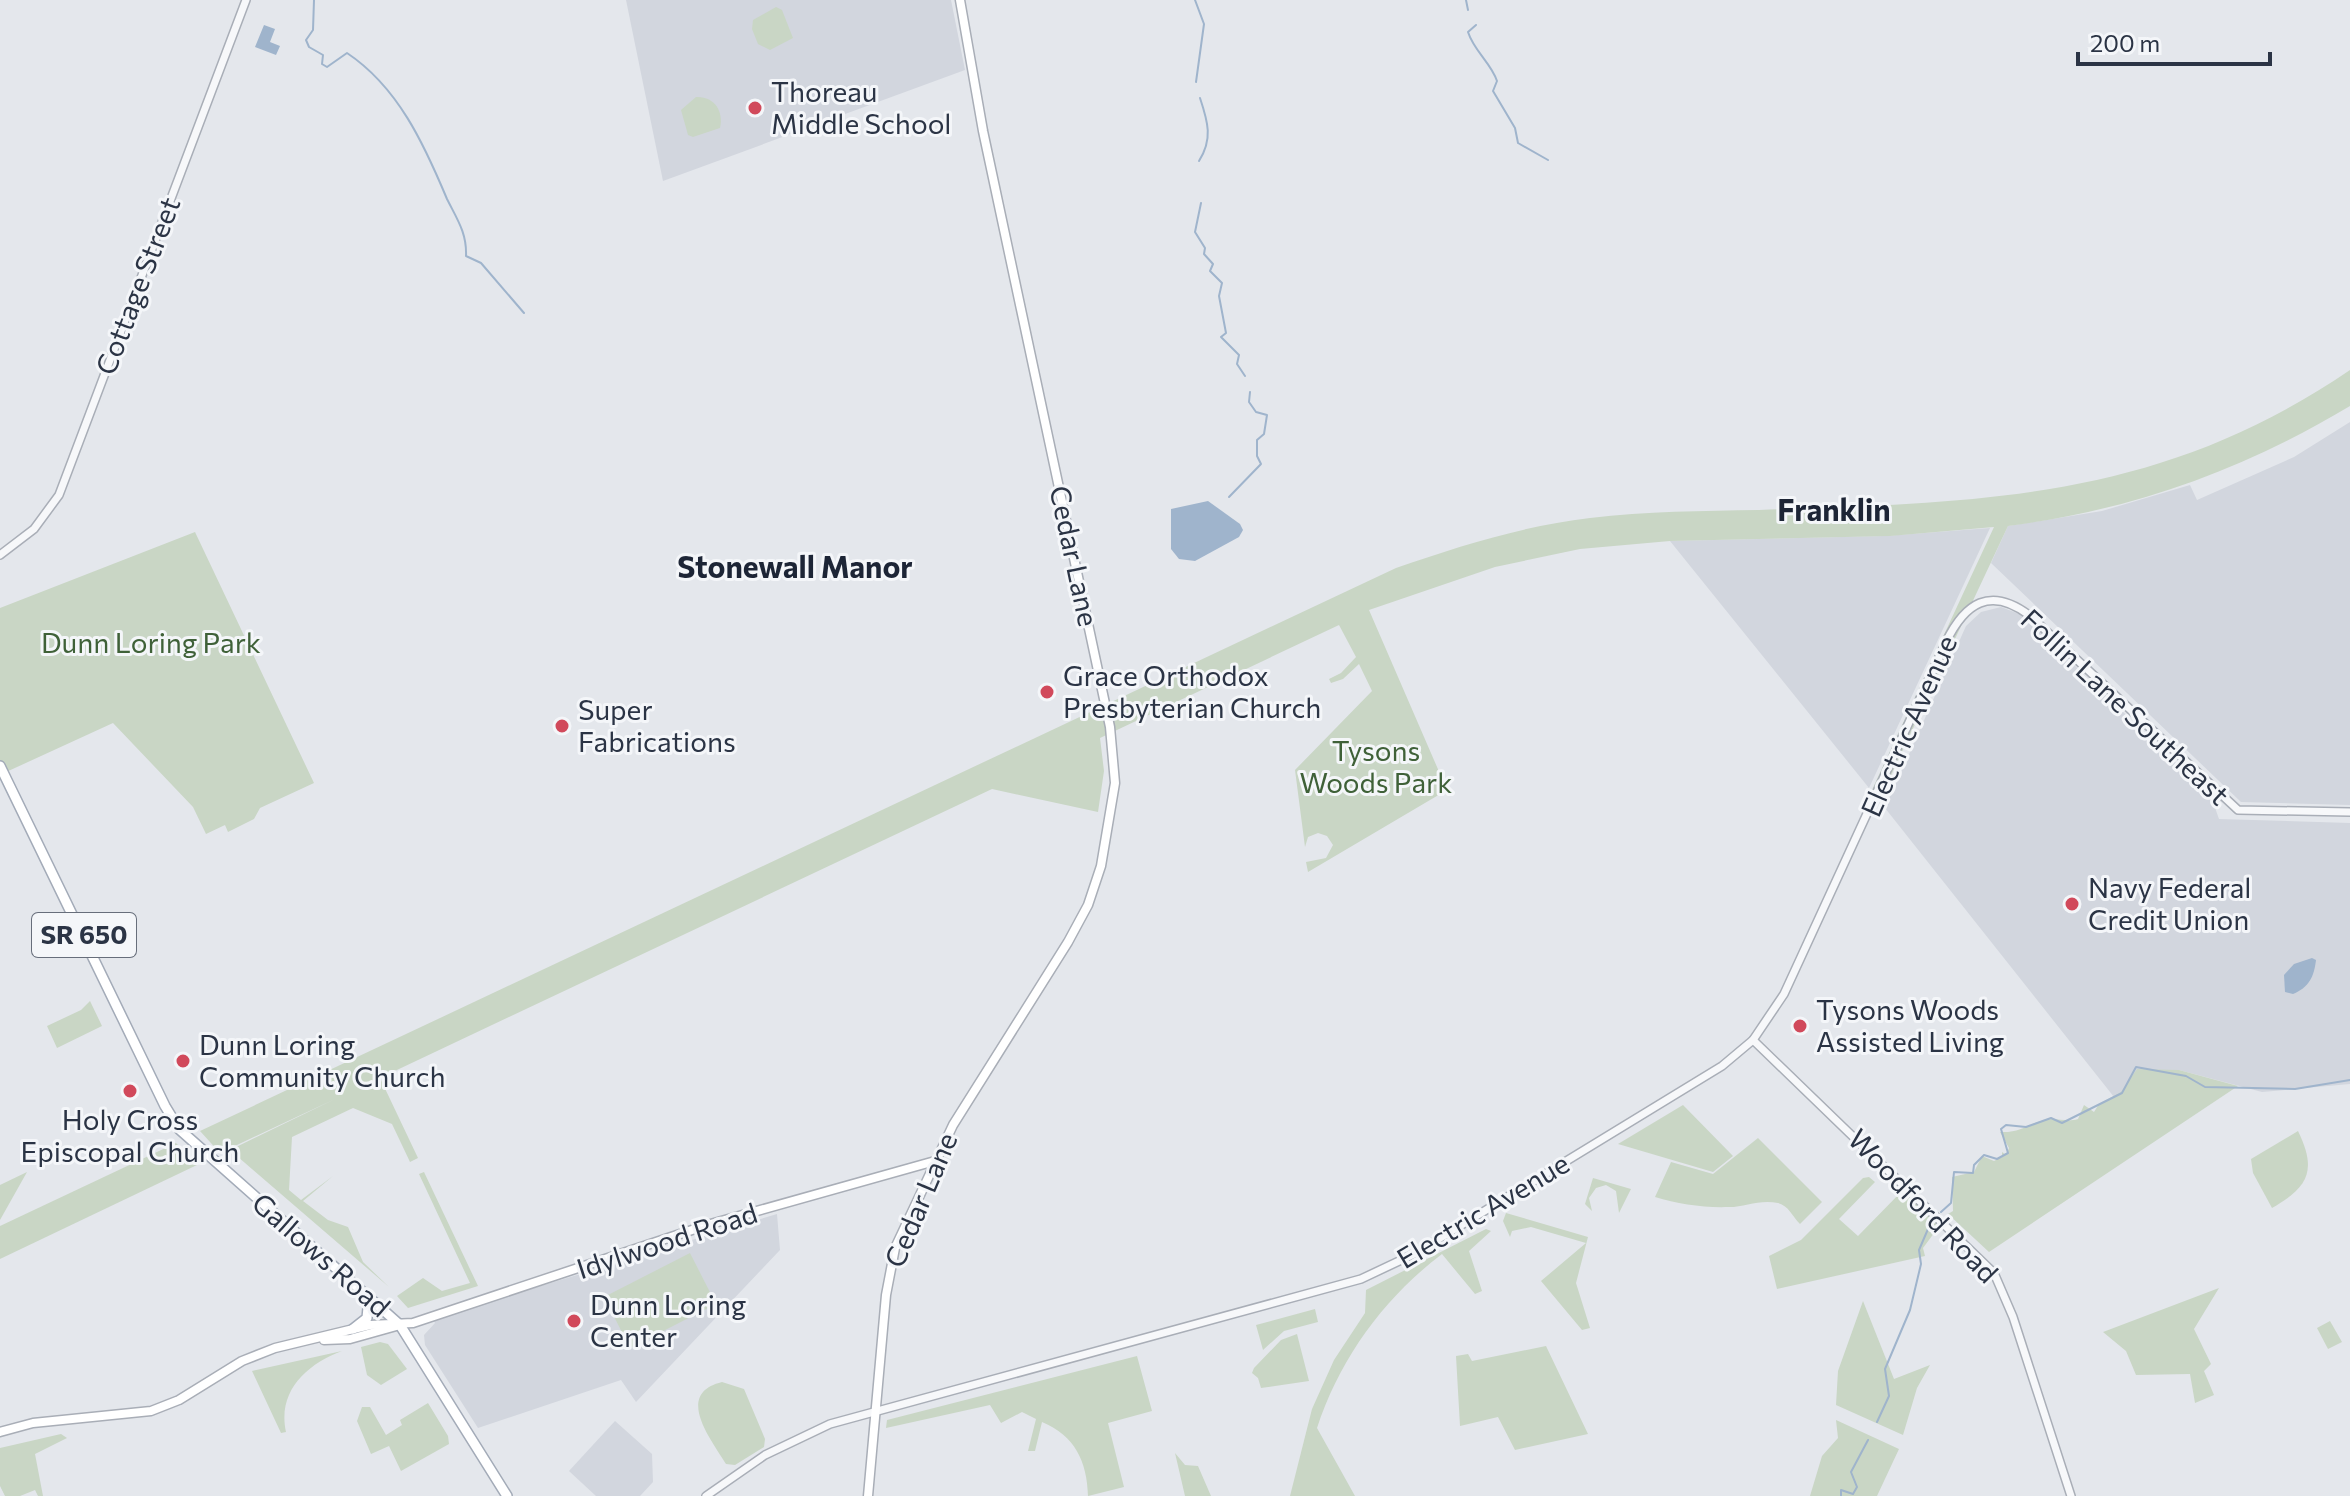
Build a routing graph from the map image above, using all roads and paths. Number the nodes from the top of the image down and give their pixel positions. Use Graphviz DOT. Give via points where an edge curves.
graph roads {
  1 [pos="246,0"];
  2 [pos="960,0"];
  3 [pos="1,554"];
  4 [pos="1997,601"];
  5 [pos="0,766"];
  6 [pos="2350,812"];
  7 [pos="1753,1040"];
  8 [pos="935,1161"];
  9 [pos="369,1297"];
  10 [pos="400,1325"];
  11 [pos="353,1329"];
  12 [pos="307,1340"];
  13 [pos="876,1411"];
  14 [pos="0,1432"];
  15 [pos="507,1496"];
  16 [pos="706,1496"];
  17 [pos="868,1496"];
  18 [pos="2071,1496"];
  1 -- 3 [label="street, Cottage Street" via="59,495 34,529"];
  2 -- 8 [label="main road, Cedar Lane" via="1115,768 1101,866 1082,919"];
  4 -- 6 [label="street, Follin Lane Southeast" via="2029,615 2238,810"];
  4 -- 7 [label="street, Electric Avenue" via="1974,605 1957,620 1784,994"];
  5 -- 9 [label="main road, Gallows Road / SR 650" via="179,1129"];
  7 -- 13 [label="street, Electric Avenue" via="1647,1113 1414,1254 1361,1279"];
  7 -- 18 [label="street, Woodford Road" via="1994,1273"];
  8 -- 10 [label="main road, Idylwood Road" via="707,1225"];
  8 -- 13 [label="main road, Cedar Lane" via="894,1253"];
  9 -- 10 [label="main road, Gallows Road / SR 650"];
  9 -- 11 [label="main road" via="367,1318"];
  10 -- 11 [label="main road, Idylwood Road"];
  10 -- 12 [label="main road, Idylwood Road" via="350,1339"];
  10 -- 15 [label="main road, Gallows Road / SR 650"];
  11 -- 12 [label="main road, Idylwood Road"];
  12 -- 14 [label="main road, Idylwood Road" via="242,1361 151,1411 33,1423"];
  13 -- 16 [label="street, Electric Avenue" via="802,1436 748,1465"];
  13 -- 17 [label="main road, Cedar Lane"];
}
